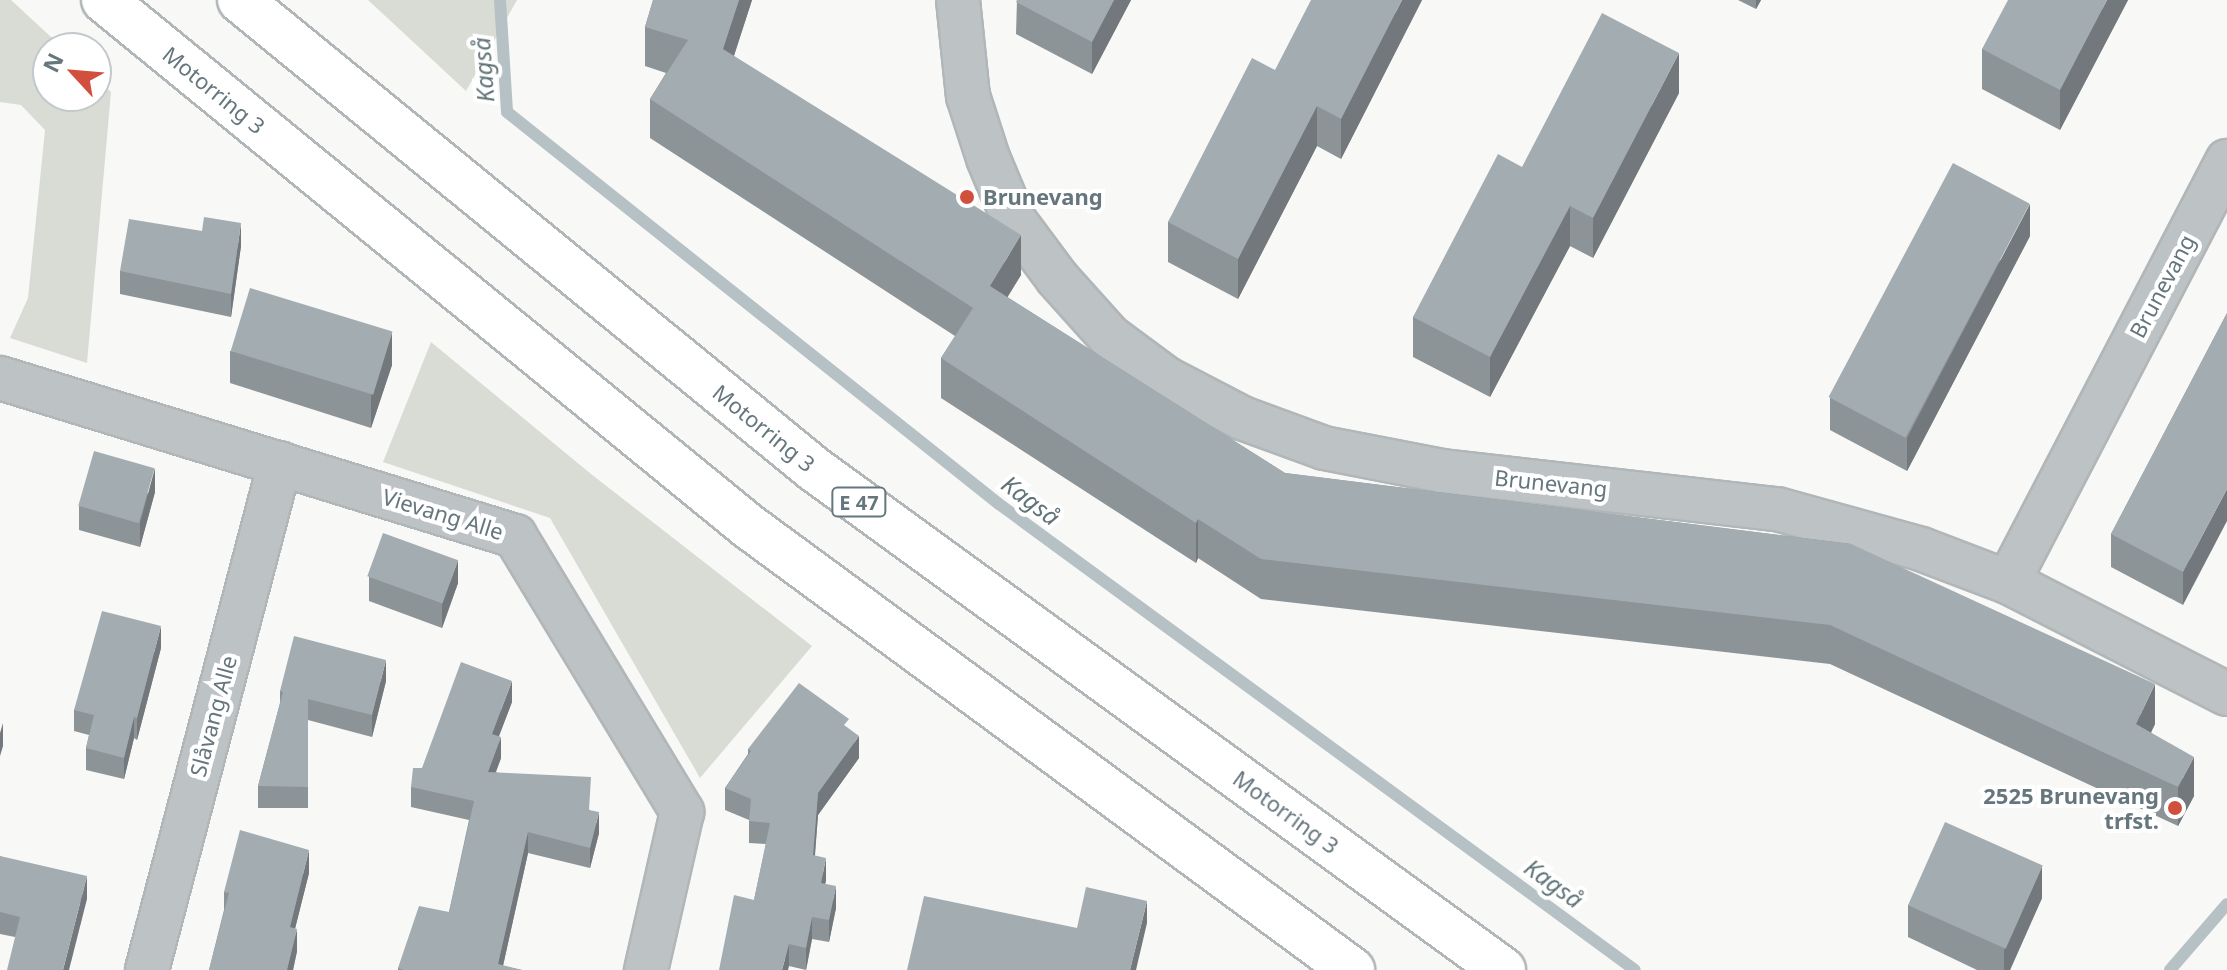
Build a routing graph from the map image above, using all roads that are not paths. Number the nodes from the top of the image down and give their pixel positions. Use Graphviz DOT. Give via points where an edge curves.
graph roads {
  1 [pos="104,0"];
  2 [pos="240,0"];
  3 [pos="958,0"];
  4 [pos="2227,161"];
  5 [pos="0,378"];
  6 [pos="280,463"];
  7 [pos="2008,582"];
  8 [pos="2227,694"];
  9 [pos="147,970"];
  10 [pos="646,970"];
  11 [pos="1352,970"];
  12 [pos="1503,970"];
  1 -- 11 [label="highway, Motorring 3" via="748,526"];
  2 -- 12 [label="highway, Motorring 3 / E 47" via="814,469"];
  3 -- 7 [label="street, Brunevang" via="968,96 1014,220 1110,337 1167,379 1242,418 1324,448 1442,471 1777,509 1921,549"];
  4 -- 7 [label="street, Brunevang"];
  5 -- 6 [label="street, Vievang Alle"];
  6 -- 9 [label="street, Slåvang Alle"];
  6 -- 10 [label="street, Vievang Alle" via="515,536 682,812"];
  7 -- 8 [label="street, Brunevang"];
}
